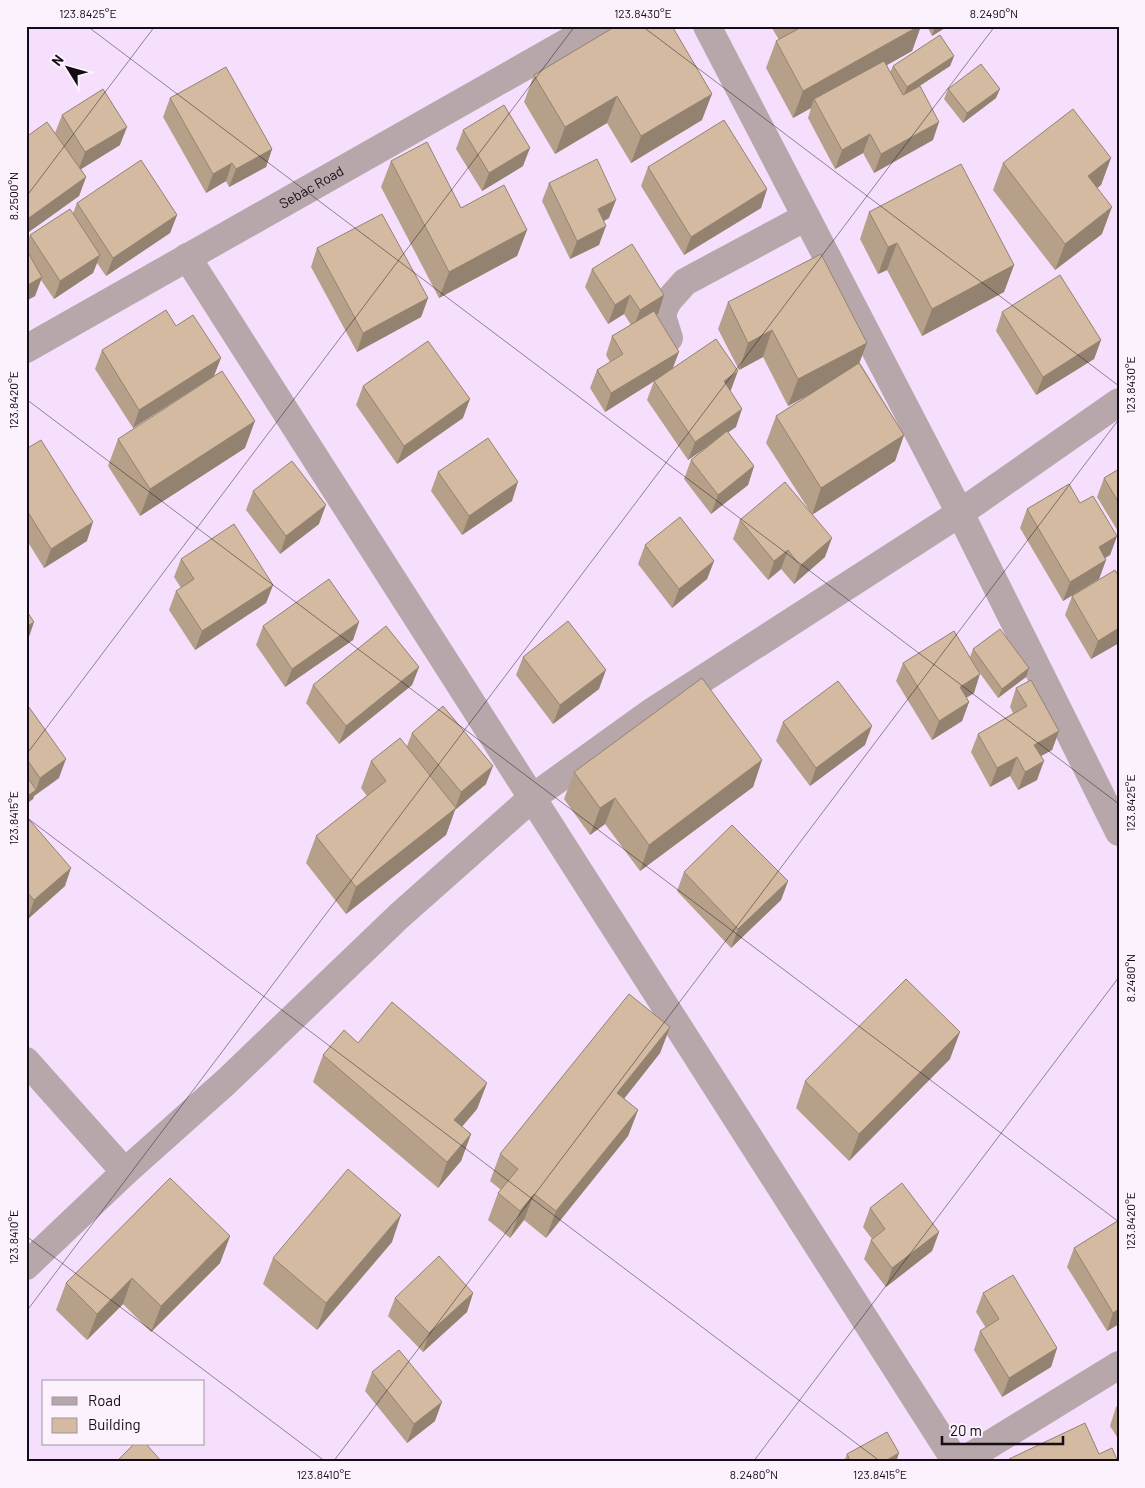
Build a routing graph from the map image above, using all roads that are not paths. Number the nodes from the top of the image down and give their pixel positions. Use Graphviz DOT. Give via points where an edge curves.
graph roads {
  1 [pos="596,26"];
  2 [pos="707,26"];
  3 [pos="806,217"];
  4 [pos="187,257"];
  5 [pos="669,338"];
  6 [pos="26,350"];
  7 [pos="1119,402"];
  8 [pos="960,513"];
  9 [pos="532,798"];
  10 [pos="1119,832"];
  11 [pos="26,1061"];
  12 [pos="125,1172"];
  13 [pos="26,1266"];
  14 [pos="1119,1365"];
  15 [pos="956,1462"];
  16 [pos="961,1462"];
  1 -- 4 [label="street, Sebac Road"];
  2 -- 3 [label="street"];
  3 -- 5 [label="street" via="697,276 675,292 664,311"];
  3 -- 8 [label="street"];
  4 -- 6 [label="street, Sebac Road"];
  4 -- 9 [label="street"];
  7 -- 8 [label="street"];
  8 -- 9 [label="street" via="650,713"];
  8 -- 10 [label="street"];
  9 -- 12 [label="street" via="399,916 227,1082"];
  9 -- 15 [label="street"];
  11 -- 12 [label="street"];
  12 -- 13 [label="street"];
  14 -- 16 [label="street"];
}
